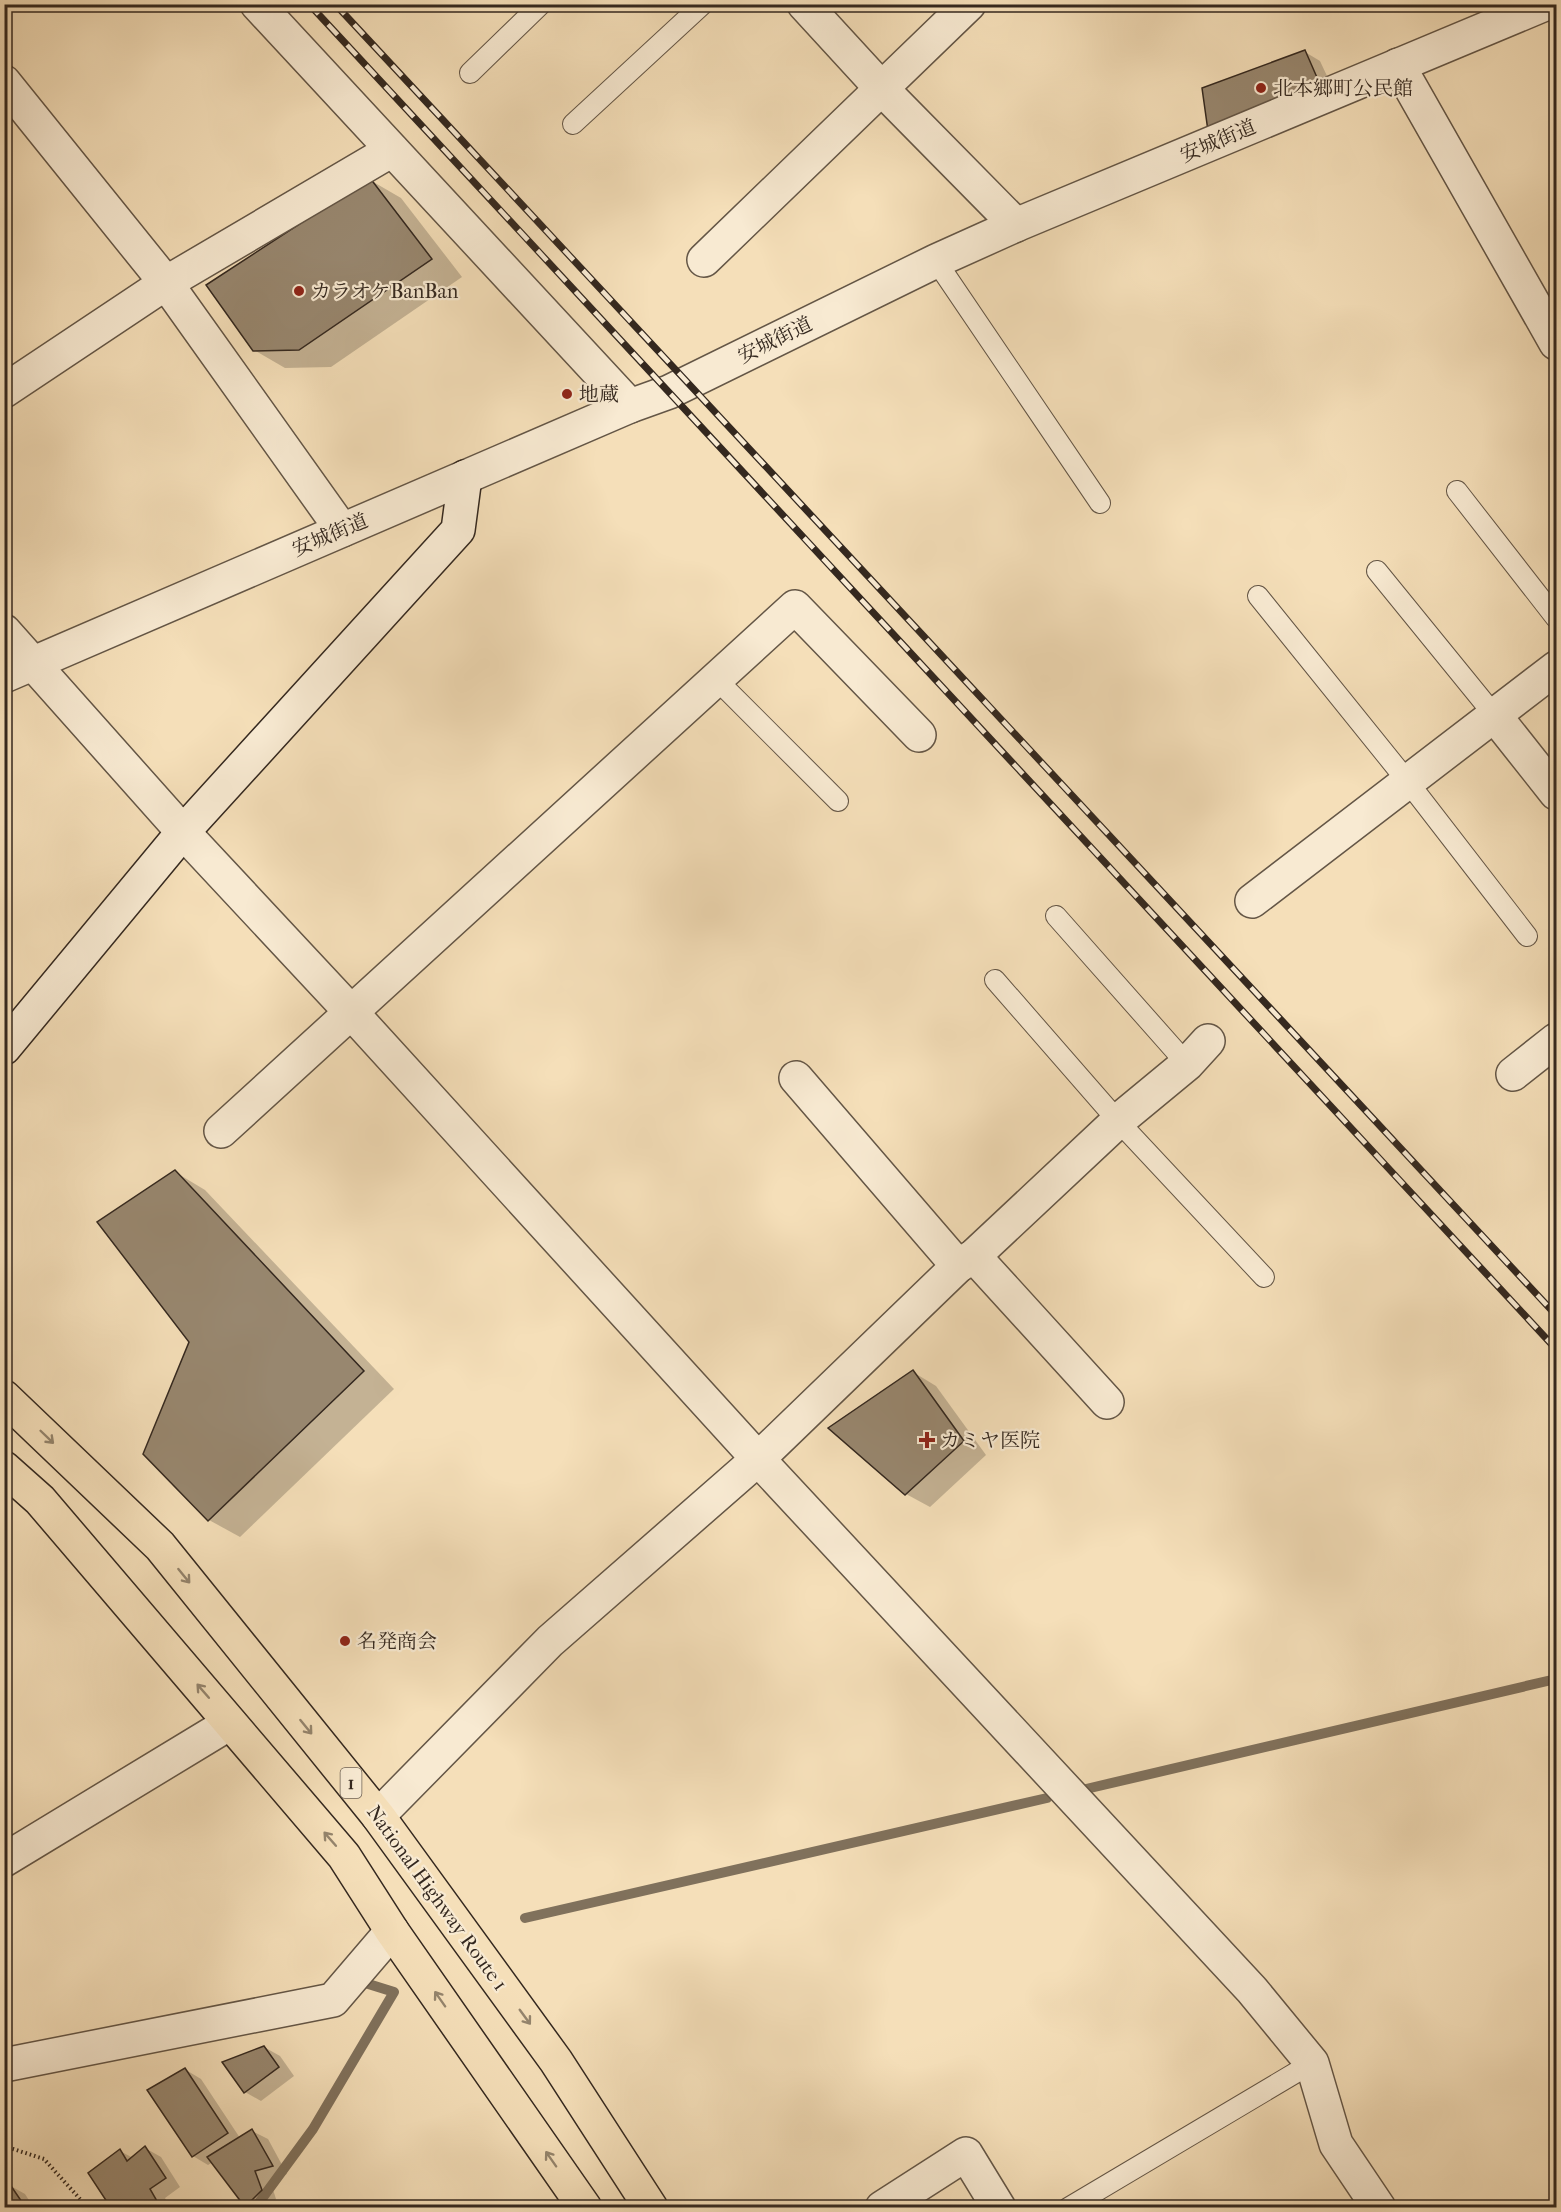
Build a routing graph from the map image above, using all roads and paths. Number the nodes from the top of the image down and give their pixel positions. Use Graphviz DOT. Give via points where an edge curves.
graph roads {
  1 [pos="257,4"];
  2 [pos="542,4"];
  3 [pos="703,4"];
  4 [pos="804,4"];
  5 [pos="969,4"];
  6 [pos="1545,4"];
  7 [pos="1398,65"];
  8 [pos="470,73"];
  9 [pos="4,82"];
  10 [pos="882,88"];
  11 [pos="573,124"];
  12 [pos="392,150"];
  13 [pos="1016,225"];
  14 [pos="704,260"];
  15 [pos="936,261"];
  16 [pos="166,283"];
  17 [pos="1557,343"];
  18 [pos="4,391"];
  19 [pos="630,406"];
  20 [pos="465,477"];
  21 [pos="1457,491"];
  22 [pos="1100,503"];
  23 [pos="342,530"];
  24 [pos="1377,571"];
  25 [pos="1258,596"];
  26 [pos="1557,618"];
  27 [pos="4,631"];
  28 [pos="1557,668"];
  29 [pos="18,669"];
  30 [pos="717,680"];
  31 [pos="1496,716"];
  32 [pos="919,735"];
  33 [pos="1408,782"];
  34 [pos="1557,793"];
  35 [pos="838,801"];
  36 [pos="183,832"];
  37 [pos="1252,901"];
  38 [pos="1056,916"];
  39 [pos="1527,936"];
  40 [pos="995,980"];
  41 [pos="351,1012"];
  42 [pos="1557,1040"];
  43 [pos="4,1048"];
  44 [pos="1198,1053"];
  45 [pos="1513,1074"];
  46 [pos="796,1078"];
  47 [pos="1118,1121"];
  48 [pos="222,1131"];
  49 [pos="966,1261"];
  50 [pos="1264,1277"];
  51 [pos="4,1397"];
  52 [pos="1107,1402"];
  53 [pos="758,1459"];
  54 [pos="4,1468"];
  55 [pos="230,1723"];
  56 [pos="378,1816"];
  57 [pos="4,1860"];
  58 [pos="392,1931"];
  59 [pos="1312,2063"];
  60 [pos="4,2065"];
  61 [pos="4,2146"];
  62 [pos="80,2199"];
  63 [pos="585,2208"];
  64 [pos="651,2208"];
  65 [pos="882,2208"];
  66 [pos="999,2208"];
  67 [pos="1068,2208"];
  68 [pos="1379,2208"];
  1 -- 12 [label="street"];
  2 -- 8 [label="lane"];
  3 -- 11 [label="lane"];
  4 -- 10 [label="street"];
  5 -- 10 [label="street"];
  6 -- 7 [label="street, 安城街道"];
  7 -- 13 [label="street, 安城街道"];
  7 -- 17 [label="street"];
  9 -- 16 [label="street"];
  10 -- 13 [label="street"];
  10 -- 14 [label="street"];
  12 -- 16 [label="street"];
  12 -- 19 [label="street"];
  13 -- 15 [label="street, 安城街道"];
  15 -- 19 [label="street, 安城街道" via="688,384"];
  15 -- 22 [label="lane"];
  16 -- 18 [label="street"];
  16 -- 23 [label="street"];
  19 -- 20 [label="street, 安城街道"];
  20 -- 23 [label="street, 安城街道"];
  20 -- 36 [label="street" via="458,530"];
  21 -- 26 [label="lane"];
  23 -- 29 [label="street, 安城街道"];
  24 -- 31 [label="lane"];
  25 -- 33 [label="lane"];
  27 -- 29 [label="street"];
  28 -- 31 [label="street"];
  29 -- 36 [label="street"];
  30 -- 32 [label="street" via="795,607"];
  30 -- 35 [label="lane"];
  30 -- 41 [label="street"];
  31 -- 33 [label="street"];
  31 -- 34 [label="street"];
  33 -- 37 [label="street"];
  33 -- 39 [label="lane"];
  36 -- 41 [label="street"];
  36 -- 43 [label="street"];
  38 -- 44 [label="lane"];
  40 -- 47 [label="lane"];
  41 -- 48 [label="street"];
  41 -- 53 [label="street"];
  42 -- 45 [label="street"];
  44 -- 47 [label="street"];
  46 -- 49 [label="street"];
  47 -- 49 [label="street"];
  47 -- 50 [label="lane"];
  49 -- 52 [label="street"];
  49 -- 53 [label="street"];
  51 -- 56 [label="highway, National Highway Route 1 / 1, one-way" via="160,1546"];
  53 -- 56 [label="street" via="550,1641"];
  53 -- 59 [label="street" via="1252,1990"];
  55 -- 54 [label="highway, one-way" via="40,1500"];
  55 -- 57 [label="street"];
  58 -- 55 [label="highway, one-way" via="344,1856"];
  56 -- 64 [label="highway, National Highway Route 1 / 1, one-way" via="556,2061"];
  58 -- 60 [label="street" via="333,2000"];
  63 -- 58 [label="highway, one-way"];
  59 -- 67 [label="lane"];
  59 -- 68 [label="street" via="1336,2144"];
  61 -- 62 [label="path" via="44,2159"];
  65 -- 66 [label="street" via="966,2154"];
}
